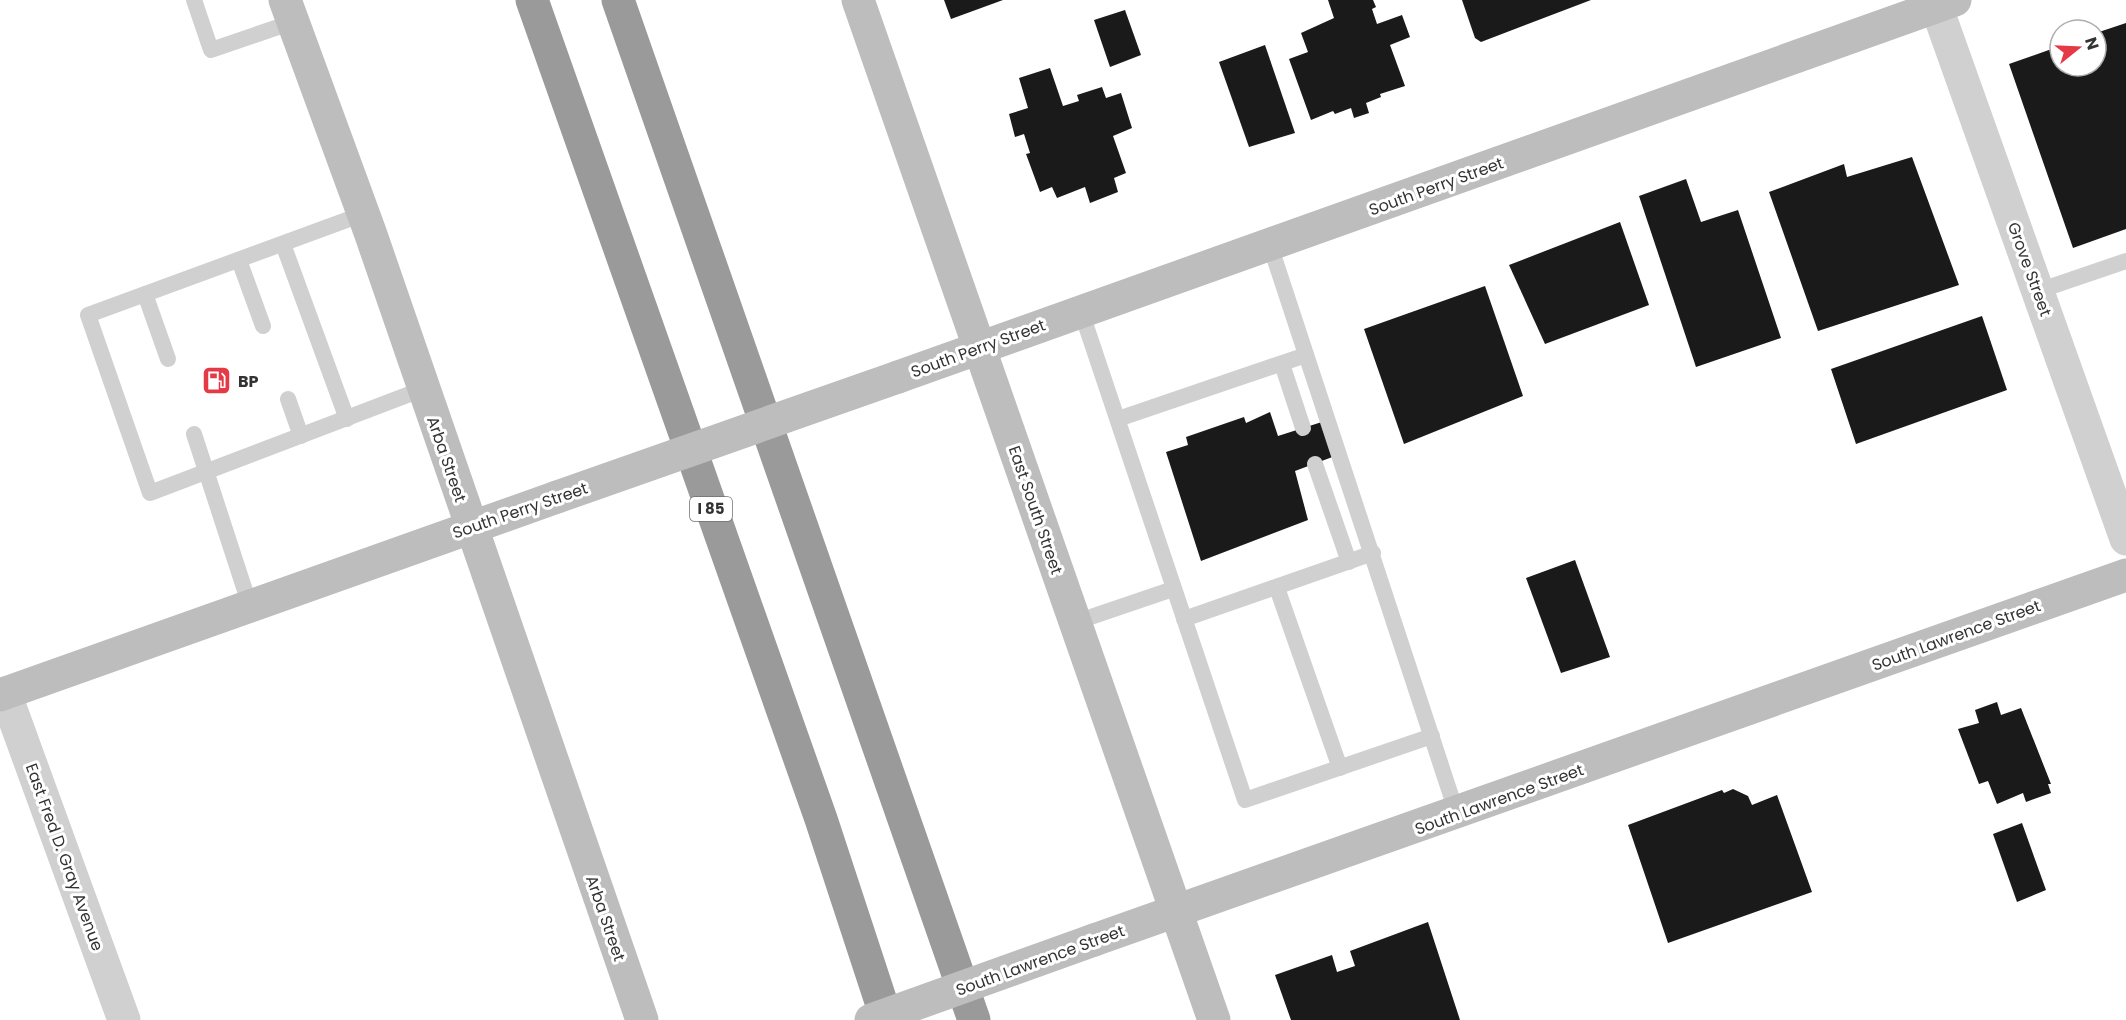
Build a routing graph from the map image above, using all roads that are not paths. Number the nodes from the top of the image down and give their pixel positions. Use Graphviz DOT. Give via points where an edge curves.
graph roads {
  1 [pos="194,0"];
  2 [pos="532,0"];
  3 [pos="618,0"];
  4 [pos="858,0"];
  5 [pos="1942,2"];
  6 [pos="289,11"];
  7 [pos="363,214"];
  8 [pos="283,244"];
  9 [pos="1270,245"];
  10 [pos="239,260"];
  11 [pos="2126,261"];
  12 [pos="2038,291"];
  13 [pos="145,294"];
  14 [pos="1081,311"];
  15 [pos="263,326"];
  16 [pos="980,347"];
  17 [pos="1306,356"];
  18 [pos="168,359"];
  19 [pos="1282,364"];
  20 [pos="423,389"];
  21 [pos="288,399"];
  22 [pos="1118,418"];
  23 [pos="347,419"];
  24 [pos="1303,428"];
  25 [pos="194,434"];
  26 [pos="301,436"];
  27 [pos="1315,464"];
  28 [pos="207,472"];
  29 [pos="470,528"];
  30 [pos="2126,539"];
  31 [pos="1373,553"];
  32 [pos="1349,562"];
  33 [pos="2126,575"];
  34 [pos="1277,588"];
  35 [pos="1173,589"];
  36 [pos="250,606"];
  37 [pos="1184,619"];
  38 [pos="1076,622"];
  39 [pos="3,694"];
  40 [pos="1432,736"];
  41 [pos="1340,768"];
  42 [pos="1457,814"];
  43 [pos="1176,912"];
  44 [pos="124,1020"];
  45 [pos="642,1020"];
  46 [pos="871,1020"];
  47 [pos="887,1020"];
  48 [pos="974,1020"];
  49 [pos="1214,1020"];
  1 -- 6 [label="lane" via="211,50"];
  2 -- 47 [label="highway, I 85" via="821,819"];
  3 -- 48 [label="highway"];
  4 -- 16 [label="main road, East South Street"];
  5 -- 9 [label="main road, South Perry Street"];
  5 -- 12 [label="street, Grove Street"];
  6 -- 7 [label="main road, Arba Street"];
  7 -- 8 [label="lane"];
  7 -- 20 [label="main road, Arba Street"];
  8 -- 10 [label="lane"];
  8 -- 23 [label="lane"];
  9 -- 14 [label="main road, South Perry Street"];
  9 -- 17 [label="lane"];
  10 -- 13 [label="lane"];
  10 -- 15 [label="lane"];
  11 -- 12 [label="lane"];
  12 -- 30 [label="street, Grove Street"];
  13 -- 18 [label="lane"];
  13 -- 28 [label="lane" via="88,315 150,493"];
  14 -- 16 [label="main road, South Perry Street"];
  14 -- 22 [label="lane"];
  16 -- 29 [label="main road, South Perry Street, bridge"];
  16 -- 38 [label="main road, East South Street"];
  17 -- 19 [label="lane"];
  17 -- 31 [label="lane"];
  19 -- 22 [label="lane"];
  19 -- 24 [label="lane"];
  20 -- 23 [label="lane"];
  20 -- 29 [label="main road, Arba Street"];
  21 -- 26 [label="lane"];
  22 -- 35 [label="lane"];
  23 -- 26 [label="lane"];
  25 -- 28 [label="lane"];
  26 -- 28 [label="lane"];
  27 -- 32 [label="lane"];
  28 -- 36 [label="lane"];
  29 -- 36 [label="main road, South Perry Street"];
  29 -- 45 [label="main road, Arba Street"];
  31 -- 32 [label="lane"];
  31 -- 40 [label="lane"];
  32 -- 34 [label="lane"];
  33 -- 42 [label="main road, South Lawrence Street"];
  34 -- 37 [label="lane"];
  34 -- 41 [label="lane"];
  35 -- 37 [label="lane"];
  35 -- 38 [label="lane"];
  36 -- 39 [label="main road, South Perry Street"];
  37 -- 41 [label="lane" via="1245,800"];
  38 -- 43 [label="main road, East South Street"];
  39 -- 44 [label="street, East Fred D. Gray Avenue"];
  40 -- 41 [label="lane"];
  40 -- 42 [label="lane"];
  42 -- 43 [label="main road, South Lawrence Street"];
  43 -- 46 [label="main road, South Lawrence Street, bridge"];
  43 -- 49 [label="main road, East South Street"];
}
